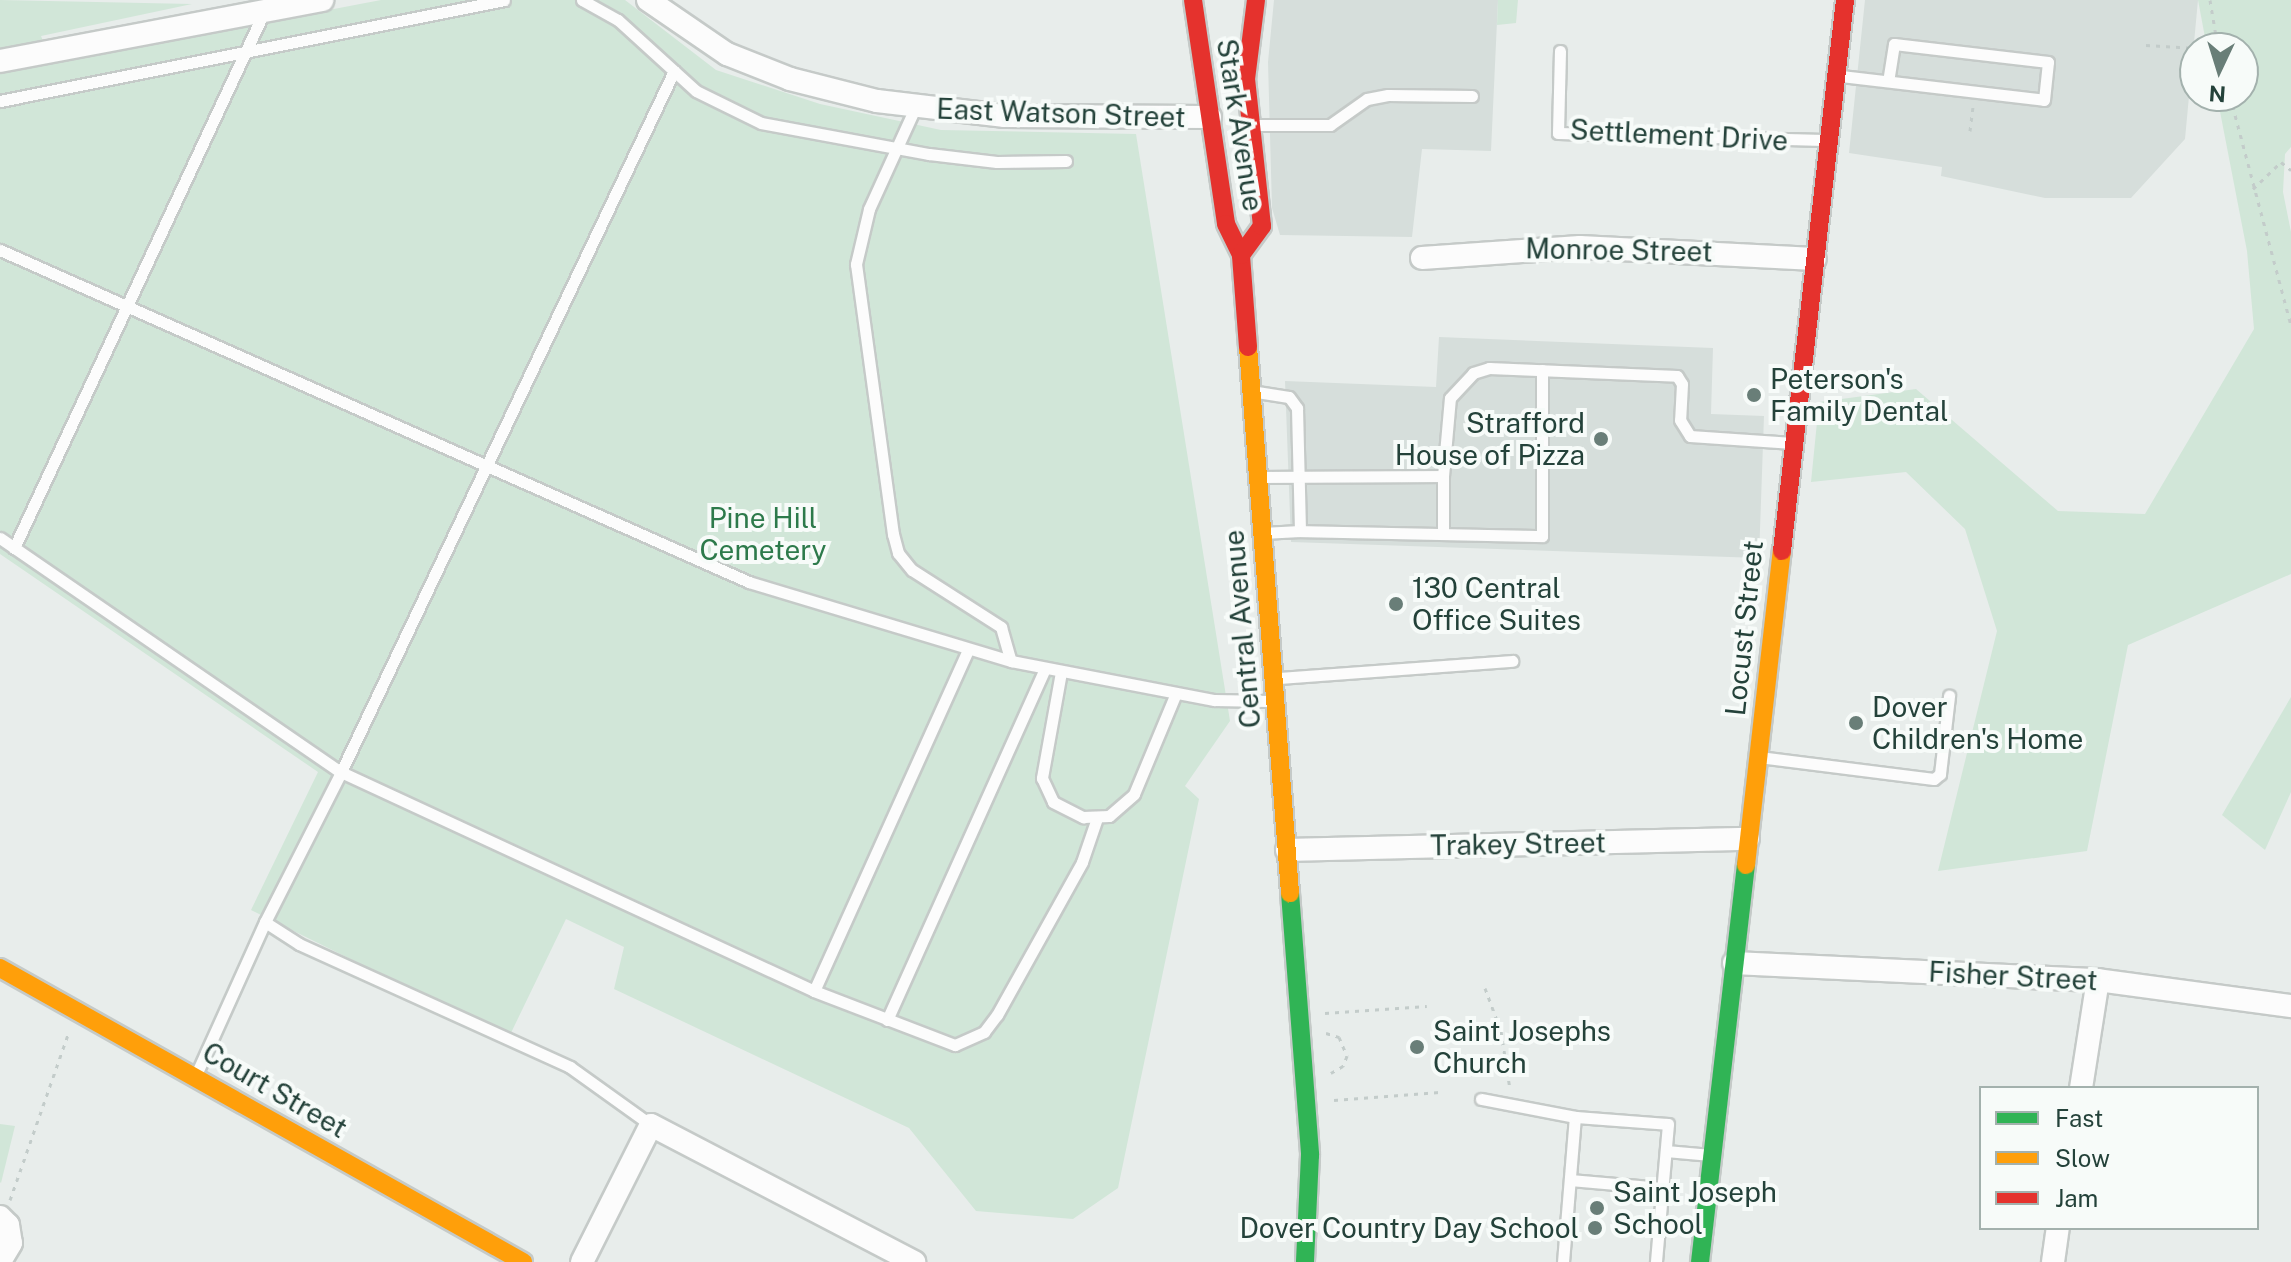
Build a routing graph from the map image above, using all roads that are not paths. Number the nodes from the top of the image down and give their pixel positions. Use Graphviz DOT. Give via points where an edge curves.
graph roads {
  1 [pos="322,0"];
  2 [pos="504,0"];
  3 [pos="582,0"];
  4 [pos="648,0"];
  5 [pos="1193,0"];
  6 [pos="1256,0"];
  7 [pos="1845,0"];
  8 [pos="265,11"];
  9 [pos="1560,51"];
  10 [pos="246,52"];
  11 [pos="0,61"];
  12 [pos="674,71"];
  13 [pos="1836,75"];
  14 [pos="1888,81"];
  15 [pos="1472,96"];
  16 [pos="0,101"];
  17 [pos="915,108"];
  18 [pos="1210,117"];
  19 [pos="1253,125"];
  20 [pos="1829,140"];
  21 [pos="897,148"];
  22 [pos="1066,161"];
  23 [pos="0,250"];
  24 [pos="1241,255"];
  25 [pos="1422,258"];
  26 [pos="1815,259"];
  27 [pos="127,309"];
  28 [pos="1542,370"];
  29 [pos="1250,391"];
  30 [pos="1794,443"];
  31 [pos="485,466"];
  32 [pos="1257,476"];
  33 [pos="1443,476"];
  34 [pos="1298,477"];
  35 [pos="1300,531"];
  36 [pos="1262,533"];
  37 [pos="1443,534"];
  38 [pos="0,538"];
  39 [pos="14,548"];
  40 [pos="968,650"];
  41 [pos="1011,661"];
  42 [pos="1512,661"];
  43 [pos="1045,668"];
  44 [pos="1061,672"];
  45 [pos="1274,678"];
  46 [pos="1176,693"];
  47 [pos="1949,696"];
  48 [pos="1276,701"];
  49 [pos="1758,756"];
  50 [pos="341,772"];
  51 [pos="1097,818"];
  52 [pos="1748,839"];
  53 [pos="1287,850"];
  54 [pos="265,922"];
  55 [pos="1734,963"];
  56 [pos="0,968"];
  57 [pos="2098,980"];
  58 [pos="814,991"];
  59 [pos="2291,1006"];
  60 [pos="887,1020"];
  61 [pos="195,1077"];
  62 [pos="2081,1086"];
  63 [pos="1481,1099"];
  64 [pos="1575,1117"];
  65 [pos="651,1125"];
  66 [pos="1666,1151"];
  67 [pos="1712,1155"];
  68 [pos="1570,1180"];
  69 [pos="1662,1188"];
  70 [pos="0,1217"];
  71 [pos="2058,1230"];
  72 [pos="0,1261"];
  73 [pos="523,1262"];
  74 [pos="582,1262"];
  75 [pos="914,1262"];
  76 [pos="1305,1262"];
  77 [pos="1563,1262"];
  78 [pos="1656,1262"];
  79 [pos="1700,1262"];
  80 [pos="2053,1262"];
  1 -- 8 [label="street"];
  2 -- 10 [label="lane"];
  3 -- 12 [label="lane" via="618,20"];
  4 -- 17 [label="street, East Watson Street" via="715,47 762,70"];
  5 -- 18 [label="street, Stark Avenue"];
  6 -- 19 [label="street" via="1246,79"];
  7 -- 13 [label="street, Locust Street"];
  8 -- 10 [label="lane"];
  8 -- 11 [label="street"];
  9 -- 20 [label="lane, Settlement Drive" via="1558,133"];
  10 -- 16 [label="lane"];
  10 -- 27 [label="lane"];
  12 -- 21 [label="lane" via="723,107 761,123"];
  12 -- 31 [label="lane"];
  13 -- 14 [label="lane"];
  13 -- 20 [label="street, Locust Street"];
  14 -- 14 [label="lane" via="2044,100 2048,62 1894,44"];
  15 -- 19 [label="lane" via="1388,95 1367,99 1330,125"];
  17 -- 18 [label="street, East Watson Street" via="1005,116"];
  17 -- 21 [label="lane"];
  18 -- 19 [label="street"];
  18 -- 24 [label="street, Stark Avenue" via="1226,224"];
  19 -- 24 [label="street" via="1262,226"];
  20 -- 26 [label="street, Locust Street"];
  21 -- 22 [label="lane" via="997,162"];
  21 -- 41 [label="lane" via="869,209 856,264 893,534 898,553 912,570 1001,627"];
  23 -- 27 [label="lane"];
  24 -- 29 [label="street, Central Avenue"];
  25 -- 26 [label="street, Monroe Street" via="1554,247"];
  26 -- 30 [label="street, Locust Street"];
  27 -- 31 [label="lane"];
  27 -- 39 [label="lane"];
  28 -- 30 [label="lane" via="1677,376 1682,384 1680,420 1690,436"];
  28 -- 33 [label="lane" via="1489,368 1458,384 1445,422"];
  28 -- 37 [label="lane" via="1542,536"];
  29 -- 32 [label="street, Central Avenue"];
  29 -- 34 [label="lane" via="1289,397 1297,408"];
  30 -- 49 [label="street, Locust Street"];
  31 -- 40 [label="lane" via="749,582"];
  31 -- 50 [label="lane"];
  32 -- 34 [label="lane"];
  32 -- 36 [label="street, Central Avenue"];
  33 -- 34 [label="lane"];
  33 -- 37 [label="lane"];
  34 -- 35 [label="lane"];
  35 -- 36 [label="lane"];
  35 -- 37 [label="lane"];
  36 -- 45 [label="street, Central Avenue"];
  38 -- 39 [label="lane"];
  39 -- 50 [label="lane"];
  40 -- 41 [label="lane"];
  40 -- 58 [label="lane"];
  41 -- 43 [label="lane"];
  42 -- 45 [label="lane"];
  43 -- 44 [label="lane"];
  43 -- 60 [label="lane"];
  44 -- 46 [label="lane"];
  44 -- 51 [label="lane" via="1042,778 1053,802 1066,811"];
  45 -- 48 [label="street, Central Avenue"];
  46 -- 48 [label="lane" via="1235,702"];
  46 -- 51 [label="lane" via="1134,794 1109,816"];
  47 -- 49 [label="lane" via="1940,774 1934,779"];
  48 -- 53 [label="street, Central Avenue"];
  49 -- 52 [label="street, Locust Street"];
  50 -- 54 [label="lane"];
  50 -- 58 [label="lane"];
  51 -- 60 [label="lane" via="1082,862 984,1032 955,1045"];
  52 -- 53 [label="street, Trakey Street"];
  52 -- 55 [label="street, Locust Street"];
  53 -- 76 [label="street, Central Avenue" via="1310,1155"];
  54 -- 61 [label="lane"];
  54 -- 65 [label="lane" via="299,944 570,1067"];
  55 -- 57 [label="street, Fisher Street"];
  55 -- 67 [label="street, Locust Street"];
  56 -- 61 [label="street, Court Street"];
  57 -- 59 [label="street, Fisher Street"];
  57 -- 62 [label="street"];
  58 -- 60 [label="lane"];
  61 -- 73 [label="street, Court Street"];
  63 -- 64 [label="lane"];
  64 -- 66 [label="lane" via="1668,1124"];
  64 -- 68 [label="lane"];
  65 -- 74 [label="street"];
  65 -- 75 [label="street"];
  66 -- 67 [label="lane"];
  66 -- 69 [label="lane"];
  67 -- 79 [label="street, Locust Street"];
  68 -- 69 [label="lane"];
  68 -- 77 [label="lane"];
  69 -- 78 [label="lane"];
  70 -- 72 [label="street" via="8,1225 11,1243"];
  71 -- 80 [label="street"];
}
